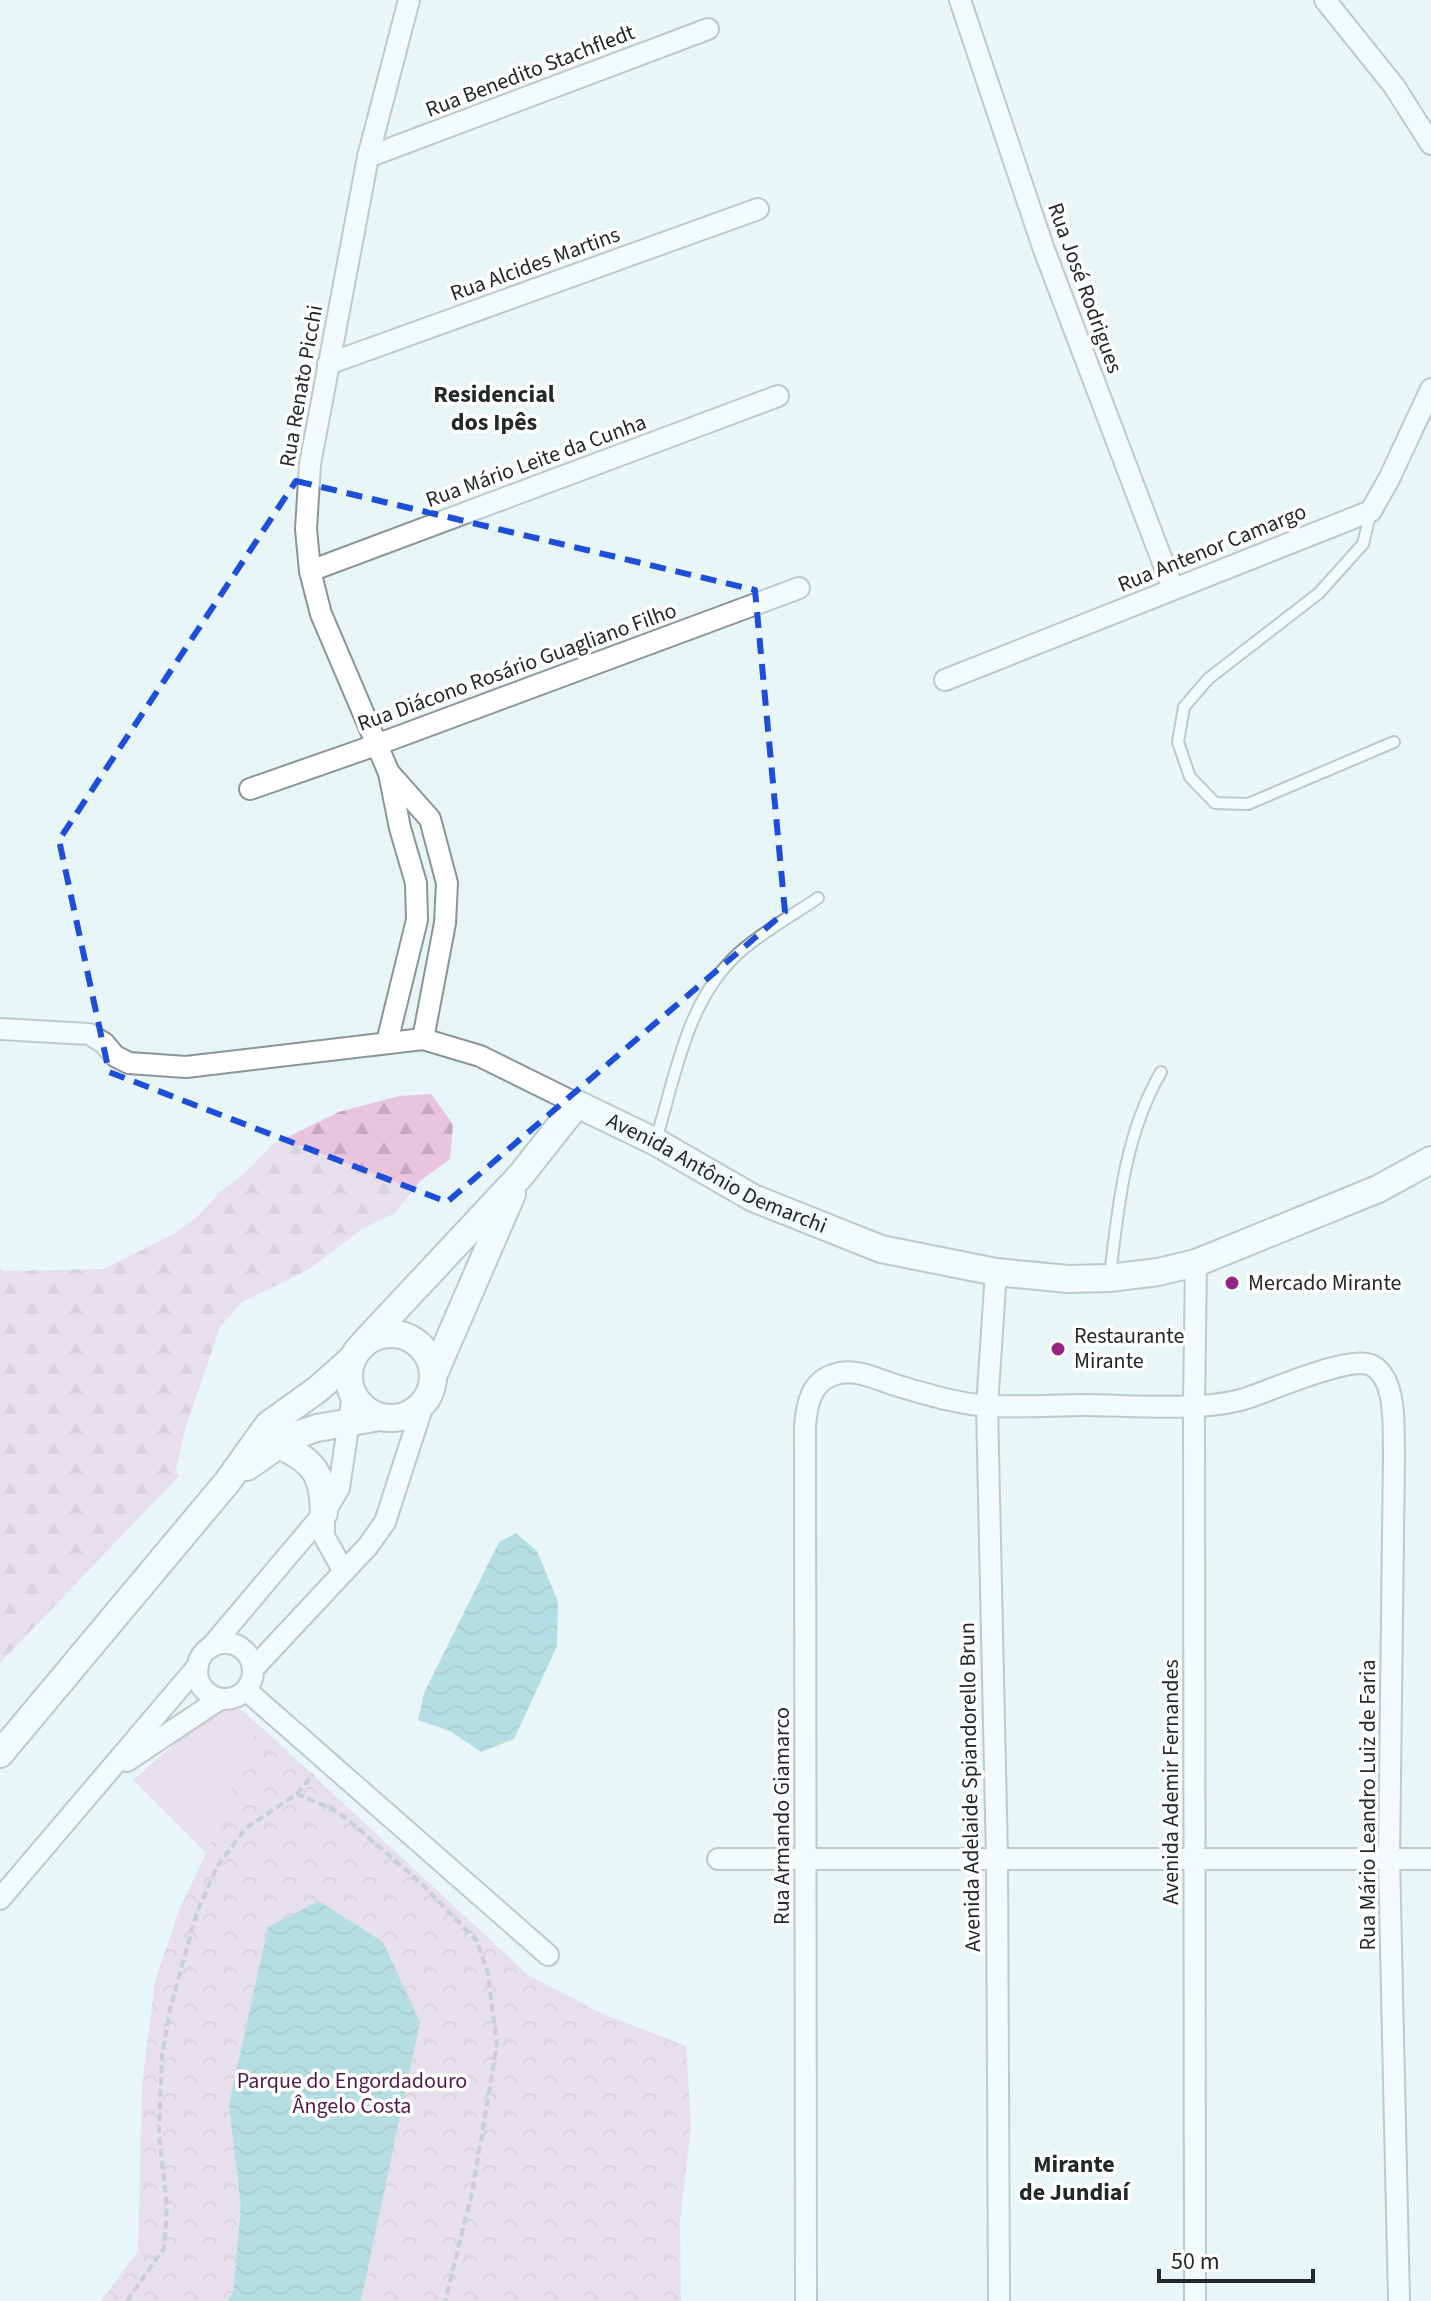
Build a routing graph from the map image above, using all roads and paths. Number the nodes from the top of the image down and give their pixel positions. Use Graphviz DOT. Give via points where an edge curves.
graph roads {
  1 [pos="409,0"];
  2 [pos="960,0"];
  3 [pos="1325,0"];
  4 [pos="708,29"];
  5 [pos="1431,144"];
  6 [pos="368,157"];
  7 [pos="758,209"];
  8 [pos="328,364"];
  9 [pos="1431,389"];
  10 [pos="778,396"];
  11 [pos="1371,511"];
  12 [pos="310,571"];
  13 [pos="799,588"];
  14 [pos="1173,589"];
  15 [pos="945,680"];
  16 [pos="1394,742"];
  17 [pos="376,745"];
  18 [pos="389,773"];
  19 [pos="250,789"];
  20 [pos="818,898"];
  21 [pos="0,1029"];
  22 [pos="423,1039"];
  23 [pos="387,1042"];
  24 [pos="1161,1072"];
  25 [pos="577,1104"];
  26 [pos="656,1142"];
  27 [pos="1431,1160"];
  28 [pos="521,1175"];
  29 [pos="1196,1263"];
  30 [pos="996,1272"];
  31 [pos="1109,1278"];
  32 [pos="358,1351"];
  33 [pos="434,1374"];
  34 [pos="353,1394"];
  35 [pos="424,1402"];
  36 [pos="1194,1405"];
  37 [pos="987,1406"];
  38 [pos="380,1417"];
  39 [pos="349,1424"];
  40 [pos="278,1444"];
  41 [pos="228,1481"];
  42 [pos="324,1513"];
  43 [pos="344,1572"];
  44 [pos="211,1647"];
  45 [pos="198,1666"];
  46 [pos="253,1669"];
  47 [pos="246,1690"];
  48 [pos="220,1699"];
  49 [pos="0,1754"];
  50 [pos="325,1760"];
  51 [pos="107,1774"];
  52 [pos="297,1794"];
  53 [pos="718,1859"];
  54 [pos="806,1859"];
  55 [pos="997,1859"];
  56 [pos="1195,1859"];
  57 [pos="1389,1859"];
  58 [pos="1431,1859"];
  59 [pos="0,1899"];
  60 [pos="548,1955"];
  61 [pos="127,2301"];
  62 [pos="445,2301"];
  63 [pos="806,2301"];
  64 [pos="999,2301"];
  65 [pos="1195,2301"];
  66 [pos="1399,2301"];
  1 -- 6 [label="street, Rua Renato Picchi"];
  2 -- 14 [label="street, Rua José Rodrigues" via="1043,247"];
  3 -- 5 [label="street" via="1394,86"];
  4 -- 6 [label="street, Rua Benedito Stachfledt"];
  6 -- 8 [label="street, Rua Renato Picchi"];
  7 -- 8 [label="street, Rua Alcides Martins"];
  8 -- 12 [label="street, Rua Renato Picchi" via="310,464"];
  9 -- 11 [label="street"];
  10 -- 12 [label="street, Rua Mário Leite da Cunha"];
  11 -- 14 [label="street, Rua Antenor Camargo"];
  11 -- 16 [label="lane" via="1363,544 1319,593 1208,679 1184,707 1178,742 1190,777 1215,803 1248,804"];
  12 -- 17 [label="street, Rua Renato Picchi" via="321,614"];
  13 -- 17 [label="street, Rua Diácono Rosário Guagliano Filho"];
  14 -- 15 [label="street, Rua Antenor Camargo"];
  17 -- 18 [label="street, Rua Renato Picchi"];
  17 -- 19 [label="street, Rua Diácono Rosário Guagliano Filho"];
  18 -- 22 [label="street, Rua Renato Picchi" via="430,819 447,883 445,923"];
  18 -- 23 [label="street, Rua Renato Picchi" via="416,883 417,920"];
  20 -- 26 [label="lane" via="740,952 704,995 691,1020"];
  21 -- 23 [label="street, Avenida Antônio Demarchi" via="89,1034 129,1063 186,1067"];
  22 -- 23 [label="street, Avenida Antônio Demarchi"];
  22 -- 25 [label="street, Avenida Antônio Demarchi" via="480,1056"];
  24 -- 31 [label="lane" via="1132,1142"];
  25 -- 26 [label="street, Avenida Antônio Demarchi"];
  25 -- 28 [label="street"];
  26 -- 30 [label="street, Avenida Antônio Demarchi" via="753,1198 881,1249"];
  27 -- 29 [label="street, Avenida Antônio Demarchi" via="1378,1189"];
  28 -- 32 [label="street"];
  28 -- 33 [label="street"];
  29 -- 31 [label="street, Avenida Antônio Demarchi"];
  29 -- 36 [label="street, Avenida Ademir Fernandes"];
  30 -- 31 [label="street, Avenida Antônio Demarchi"];
  30 -- 37 [label="street, Avenida Adelaide Spiandorello Brun"];
  32 -- 33 [label="street" via="377,1336 408,1337 421,1345"];
  32 -- 34 [label="street" via="349,1376"];
  32 -- 41 [label="street" via="268,1425"];
  33 -- 35 [label="street"];
  34 -- 38 [label="street"];
  34 -- 39 [label="street"];
  35 -- 38 [label="street" via="412,1413"];
  35 -- 43 [label="street" via="385,1522"];
  36 -- 37 [label="street"];
  36 -- 56 [label="street, Avenida Ademir Fernandes"];
  36 -- 57 [label="street, Rua Mário Leandro Luiz de Faria" via="1241,1400 1359,1362 1374,1366 1386,1380 1394,1455"];
  37 -- 54 [label="street, Rua Armando Giamarco" via="838,1373 818,1382 807,1401"];
  37 -- 55 [label="street, Avenida Adelaide Spiandorello Brun"];
  38 -- 39 [label="street"];
  39 -- 40 [label="street" via="317,1428"];
  39 -- 42 [label="street" via="339,1488"];
  40 -- 41 [label="street"];
  40 -- 42 [label="street" via="315,1469 324,1489"];
  41 -- 49 [label="street"];
  42 -- 43 [label="street" via="324,1536"];
  42 -- 44 [label="street"];
  43 -- 46 [label="street"];
  44 -- 45 [label="street"];
  44 -- 46 [label="street" via="233,1644 243,1650"];
  45 -- 48 [label="street" via="202,1687"];
  45 -- 51 [label="street"];
  46 -- 47 [label="street"];
  47 -- 48 [label="street"];
  47 -- 50 [label="street"];
  48 -- 51 [label="street"];
  50 -- 52 [label="path"];
  50 -- 60 [label="street"];
  51 -- 59 [label="street"];
  52 -- 61 [label="path" via="246,1828 218,1865 197,1912 162,2056 164,2248"];
  52 -- 62 [label="path" via="346,1818 421,1883 477,1941 488,1974 497,2045 472,2193"];
  53 -- 54 [label="street"];
  54 -- 55 [label="street"];
  54 -- 63 [label="street, Rua Armando Giamarco"];
  55 -- 56 [label="street"];
  55 -- 64 [label="street, Avenida Adelaide Spiandorello Brun"];
  56 -- 57 [label="street"];
  56 -- 65 [label="street, Avenida Ademir Fernandes"];
  57 -- 58 [label="street"];
  57 -- 66 [label="street, Rua Mário Leandro Luiz de Faria"];
}
